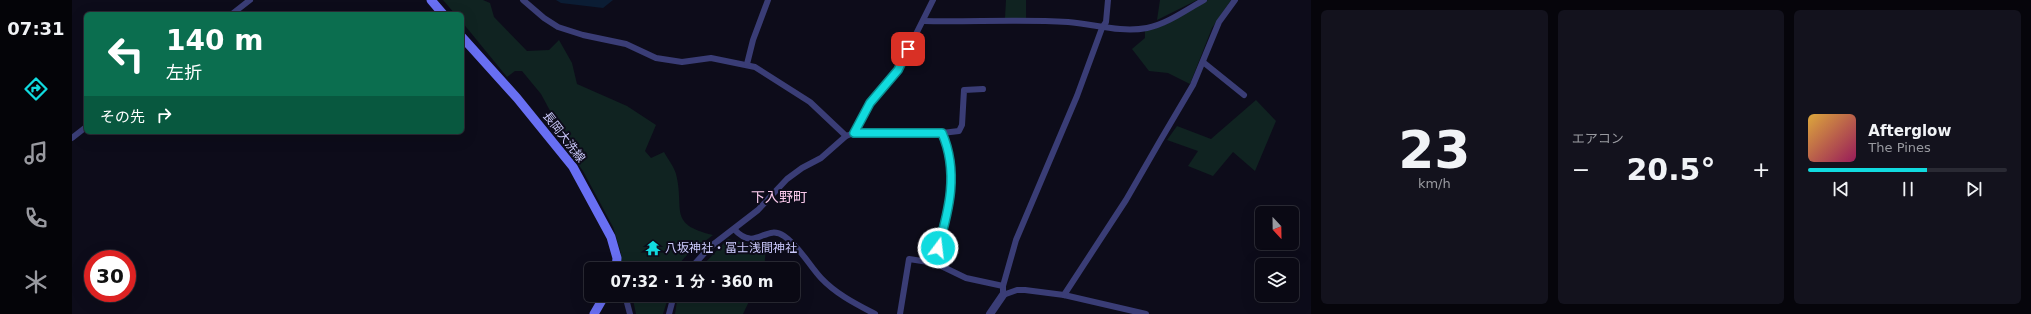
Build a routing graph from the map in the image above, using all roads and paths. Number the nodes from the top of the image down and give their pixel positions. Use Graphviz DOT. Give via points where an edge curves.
graph roads {
  1 [pos="431,0"];
  2 [pos="523,0"];
  3 [pos="768,0"];
  4 [pos="933,0"];
  5 [pos="1108,0"];
  6 [pos="1204,0"];
  7 [pos="1235,0"];
  8 [pos="247,2"];
  9 [pos="234,12"];
  10 [pos="440,12"];
  11 [pos="924,20"];
  12 [pos="1102,28"];
  13 [pos="464,39"];
  14 [pos="1203,62"];
  15 [pos="747,64"];
  16 [pos="983,89"];
  17 [pos="1244,95"];
  18 [pos="84,129"];
  19 [pos="854,133"];
  20 [pos="942,133"];
  21 [pos="846,136"];
  22 [pos="72,138"];
  23 [pos="734,229"];
  24 [pos="617,262"];
  25 [pos="696,262"];
  26 [pos="935,263"];
  27 [pos="1003,291"];
  28 [pos="1064,295"];
  29 [pos="601,302"];
  30 [pos="627,302"];
  31 [pos="672,302"];
  32 [pos="594,314"];
  33 [pos="630,314"];
  34 [pos="669,314"];
  35 [pos="875,314"];
  36 [pos="900,314"];
  37 [pos="990,314"];
  38 [pos="1146,314"];
  1 -- 10 [label="main road"];
  2 -- 15 [label="street" via="558,26 583,35 626,44 656,58 682,62 711,58"];
  3 -- 15 [label="street"];
  4 -- 11 [label="street"];
  5 -- 12 [label="street" via="1106,22"];
  6 -- 12 [label="street" via="1164,22 1147,28"];
  7 -- 14 [label="street" via="1219,22"];
  8 -- 9 [label="street"];
  11 -- 12 [label="street" via="1070,22"];
  11 -- 19 [label="street" via="898,70 870,103"];
  12 -- 27 [label="street" via="1077,96 1019,232"];
  13 -- 24 [label="main road, 長岡大洗線" via="517,98 573,167 611,237"];
  14 -- 17 [label="street"];
  14 -- 28 [label="street" via="1193,85 1126,200"];
  15 -- 21 [label="street" via="810,102"];
  16 -- 20 [label="street" via="964,90 961,129"];
  18 -- 22 [label="street"];
  19 -- 20 [label="street"];
  19 -- 21 [label="street"];
  20 -- 26 [label="street" via="947,144 952,188"];
  21 -- 23 [label="street" via="821,158 790,176 758,210"];
  23 -- 25 [label="street" via="710,247"];
  23 -- 35 [label="street" via="741,237 747,239 771,233 783,235 833,289"];
  26 -- 27 [label="street" via="966,278"];
  26 -- 36 [label="street" via="909,259"];
  27 -- 28 [label="street" via="1026,290"];
  27 -- 37 [label="street"];
  28 -- 38 [label="street"];
  29 -- 32 [label="main road"];
  30 -- 33 [label="street"];
  31 -- 34 [label="street"];
}
